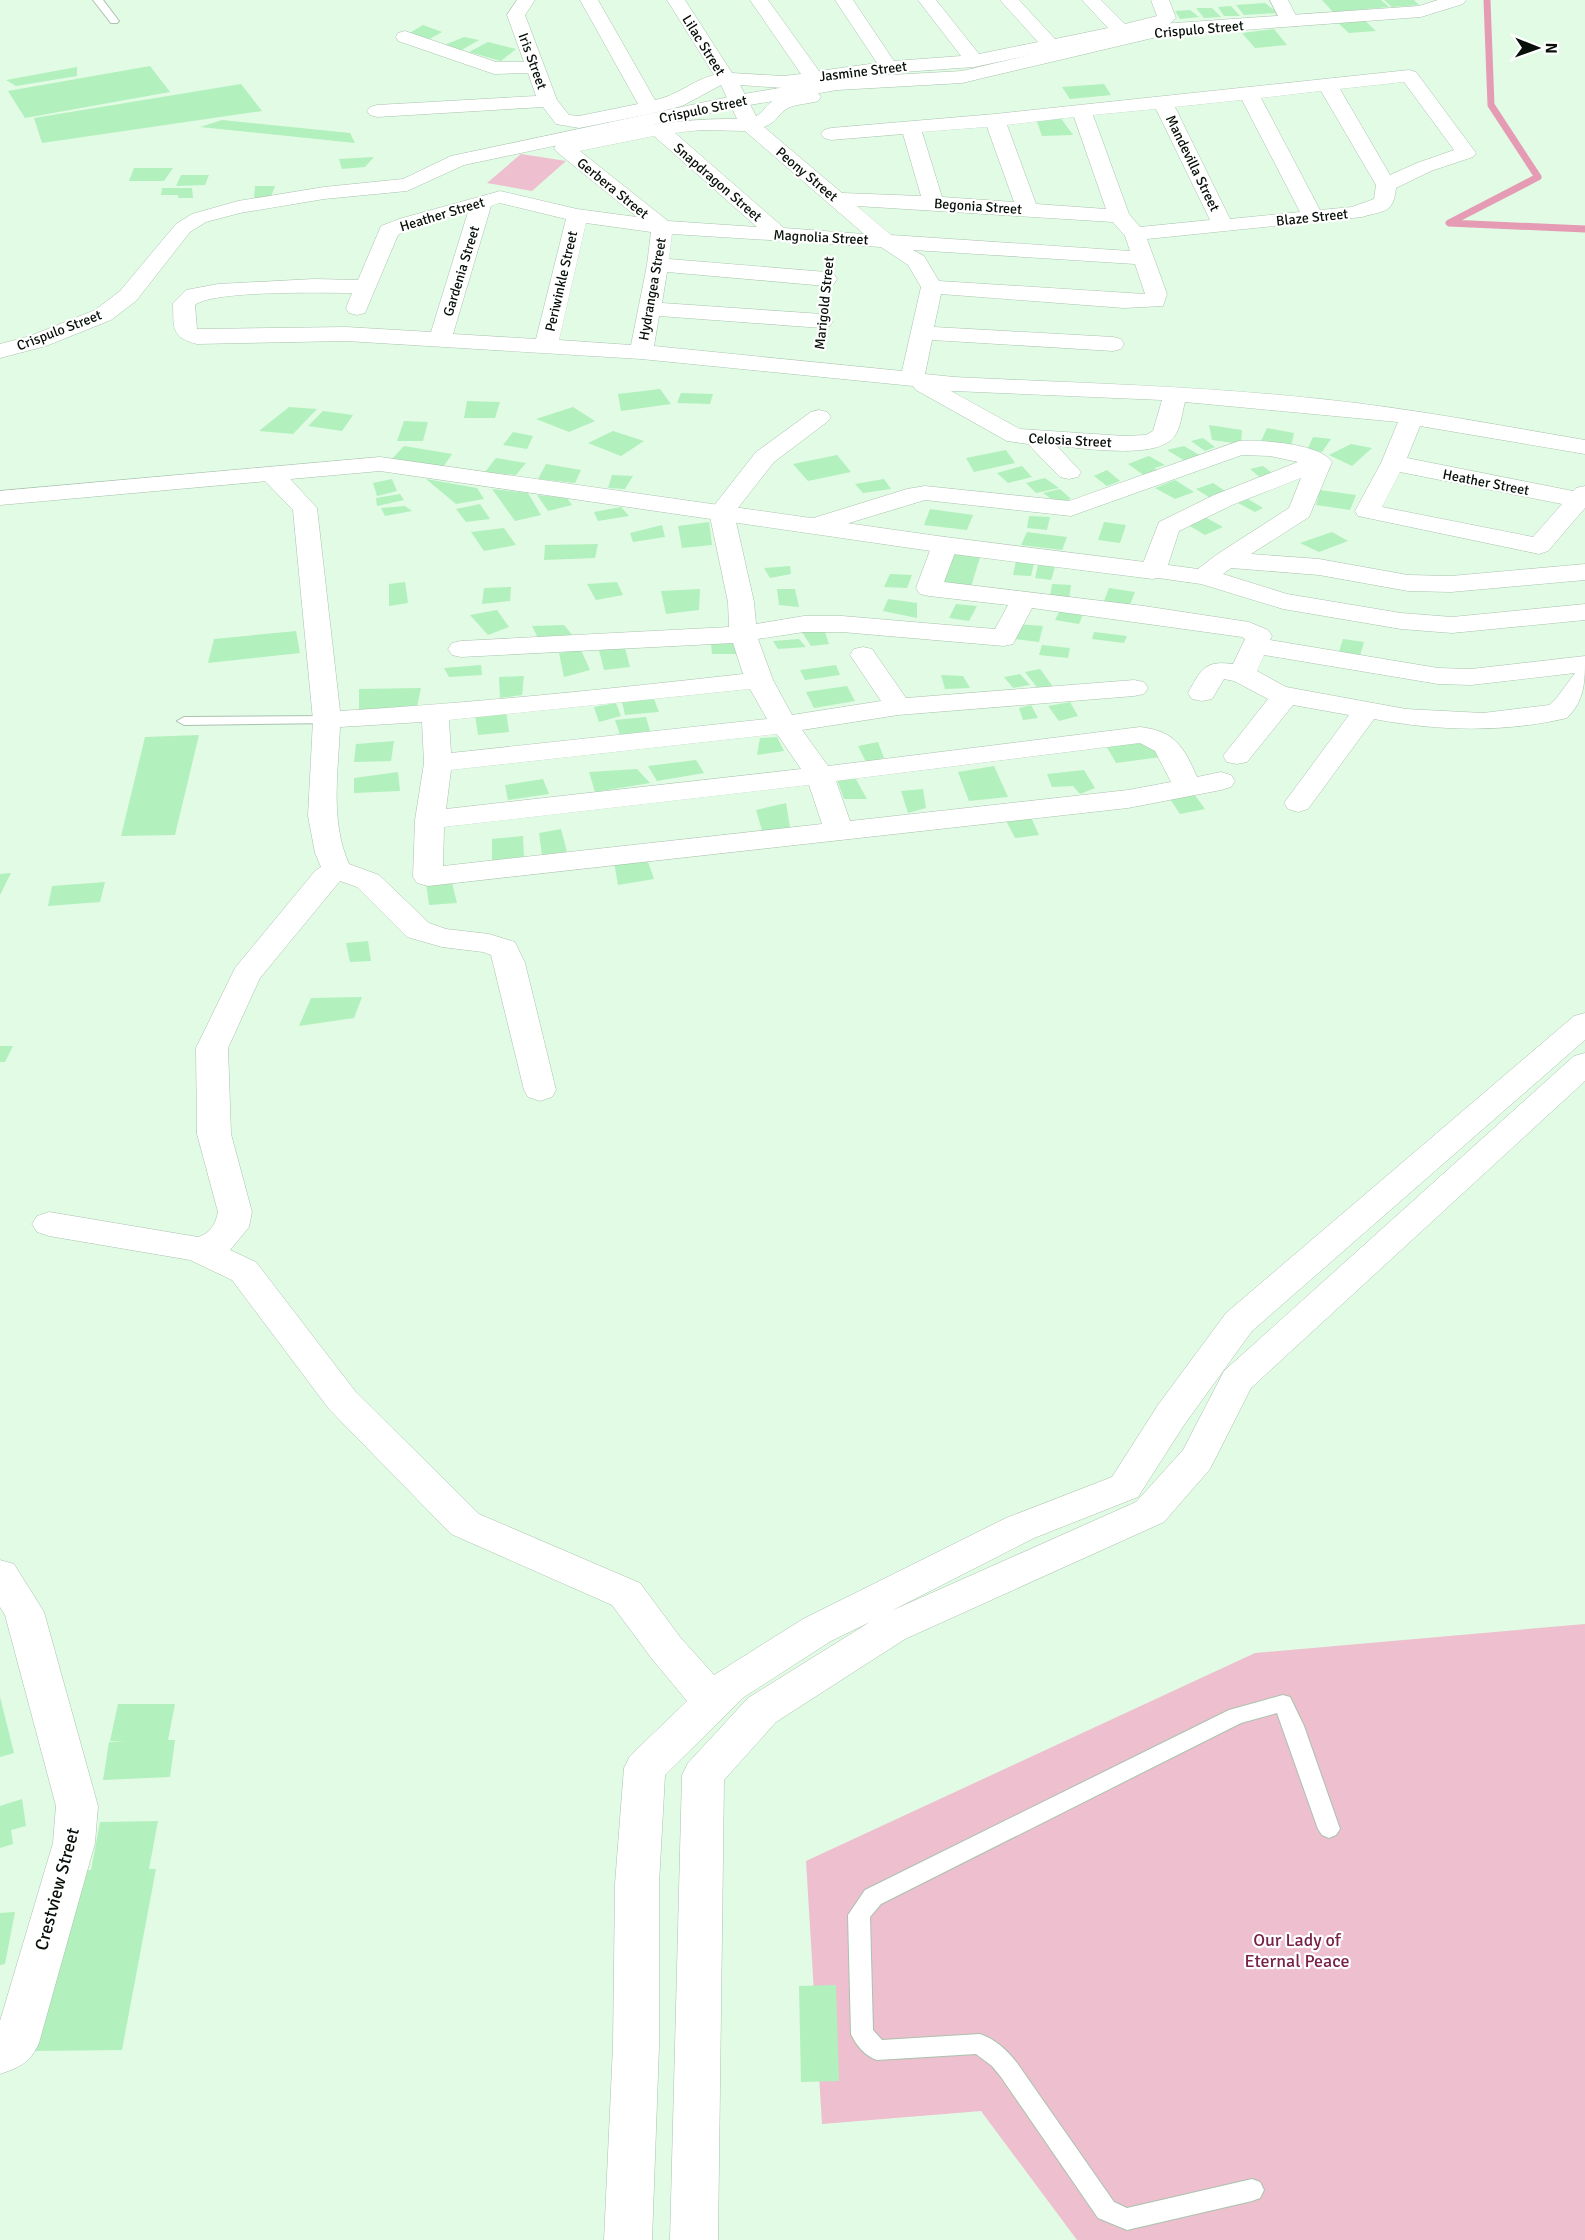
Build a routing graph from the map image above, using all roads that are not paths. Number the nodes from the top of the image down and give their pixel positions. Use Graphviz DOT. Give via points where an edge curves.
graph roads {
  1 [pos="98,0"];
  2 [pos="526,0"];
  3 [pos="589,0"];
  4 [pos="676,0"];
  5 [pos="759,0"];
  6 [pos="843,0"];
  7 [pos="927,0"];
  8 [pos="1009,0"];
  9 [pos="1091,0"];
  10 [pos="1280,0"];
  11 [pos="1457,0"];
  12 [pos="1163,9"];
  13 [pos="114,21"];
  14 [pos="1290,22"];
  15 [pos="1120,30"];
  16 [pos="405,38"];
  17 [pos="1051,45"];
  18 [pos="974,61"];
  19 [pos="534,67"];
  20 [pos="889,67"];
  21 [pos="813,77"];
  22 [pos="1328,86"];
  23 [pos="732,90"];
  24 [pos="1249,94"];
  25 [pos="811,97"];
  26 [pos="548,101"];
  27 [pos="1163,102"];
  28 [pos="650,108"];
  29 [pos="377,111"];
  30 [pos="1082,111"];
  31 [pos="562,120"];
  32 [pos="995,120"];
  33 [pos="750,125"];
  34 [pos="911,127"];
  35 [pos="658,129"];
  36 [pos="831,134"];
  37 [pos="1386,185"];
  38 [pos="491,199"];
  39 [pos="837,199"];
  40 [pos="933,202"];
  41 [pos="1027,209"];
  42 [pos="577,215"];
  43 [pos="1119,216"];
  44 [pos="1313,217"];
  45 [pos="1223,225"];
  46 [pos="662,227"];
  47 [pos="778,234"];
  48 [pos="1135,234"];
  49 [pos="831,238"];
  50 [pos="884,240"];
  51 [pos="1144,258"];
  52 [pos="658,265"];
  53 [pos="826,279"];
  54 [pos="366,287"];
  55 [pos="932,287"];
  56 [pos="649,309"];
  57 [pos="822,321"];
  58 [pos="922,333"];
  59 [pos="346,334"];
  60 [pos="440,340"];
  61 [pos="1113,344"];
  62 [pos="546,346"];
  63 [pos="0,351"];
  64 [pos="641,352"];
  65 [pos="818,368"];
  66 [pos="912,378"];
  67 [pos="1176,394"];
  68 [pos="819,417"];
  69 [pos="1412,417"];
  70 [pos="1036,439"];
  71 [pos="1585,447"];
  72 [pos="1320,462"];
  73 [pos="1393,463"];
  74 [pos="1069,472"];
  75 [pos="273,475"];
  76 [pos="1582,497"];
  77 [pos="0,498"];
  78 [pos="721,512"];
  79 [pos="816,525"];
  80 [pos="945,545"];
  81 [pos="1225,560"];
  82 [pos="1159,571"];
  83 [pos="1585,572"];
  84 [pos="1204,577"];
  85 [pos="1024,599"];
  86 [pos="1585,612"];
  87 [pos="1144,614"];
  88 [pos="1585,620"];
  89 [pos="744,634"];
  90 [pos="1252,638"];
  91 [pos="461,649"];
  92 [pos="863,655"];
  93 [pos="1585,664"];
  94 [pos="1242,674"];
  95 [pos="1585,678"];
  96 [pos="759,680"];
  97 [pos="1134,688"];
  98 [pos="1202,693"];
  99 [pos="1286,695"];
  100 [pos="898,707"];
  101 [pos="1367,710"];
  102 [pos="435,714"];
  103 [pos="327,720"];
  104 [pos="184,721"];
  105 [pos="784,725"];
  106 [pos="1237,756"];
  107 [pos="438,763"];
  108 [pos="820,775"];
  109 [pos="1221,781"];
  110 [pos="1188,787"];
  111 [pos="1298,803"];
  112 [pos="430,820"];
  113 [pos="839,831"];
  114 [pos="337,870"];
  115 [pos="1585,1023"];
  116 [pos="1585,1063"];
  117 [pos="540,1089"];
  118 [pos="49,1224"];
  119 [pos="198,1249"];
  120 [pos="0,1575"];
  121 [pos="12,1615"];
  122 [pos="713,1702"];
  123 [pos="1329,1829"];
  124 [pos="0,2054"];
  125 [pos="1252,2190"];
  126 [pos="628,2240"];
  127 [pos="694,2240"];
  1 -- 13 [label="lane"];
  2 -- 19 [label="street, Iris Street" via="516,15"];
  3 -- 28 [label="street"];
  4 -- 23 [label="street, Lilac Street"];
  5 -- 21 [label="street"];
  6 -- 20 [label="street"];
  7 -- 18 [label="street"];
  8 -- 17 [label="street"];
  9 -- 15 [label="street"];
  10 -- 14 [label="street"];
  11 -- 14 [label="street, Crispulo Street" via="1420,11"];
  12 -- 15 [label="street, Jasmine Street" via="1159,23"];
  14 -- 23 [label="street, Crispulo Street" via="1161,30 962,77"];
  15 -- 17 [label="street, Jasmine Street"];
  16 -- 19 [label="street" via="495,68"];
  17 -- 18 [label="street, Jasmine Street"];
  18 -- 20 [label="street, Jasmine Street"];
  19 -- 26 [label="street, Iris Street"];
  20 -- 21 [label="street, Jasmine Street"];
  21 -- 23 [label="street, Jasmine Street"];
  22 -- 24 [label="street"];
  22 -- 37 [label="street"];
  22 -- 37 [label="street" via="1409,76 1466,153 1424,166"];
  23 -- 28 [label="street, Jasmine Street" via="708,82 675,102"];
  23 -- 33 [label="street, Lilac Street"];
  23 -- 63 [label="street, Crispulo Street" via="458,160 407,186 324,193 238,207 199,218 183,228 128,296 103,315 38,341"];
  24 -- 27 [label="street"];
  24 -- 44 [label="street"];
  25 -- 33 [label="street" via="783,102 769,118"];
  26 -- 29 [label="street"];
  26 -- 31 [label="street, Iris Street"];
  27 -- 30 [label="street"];
  27 -- 45 [label="street, Mandevilla Street"];
  28 -- 31 [label="street, Jasmine Street" via="579,122"];
  30 -- 32 [label="street"];
  30 -- 43 [label="street"];
  32 -- 34 [label="street"];
  32 -- 41 [label="street"];
  33 -- 35 [label="street" via="697,124"];
  33 -- 39 [label="street, Peony Street"];
  34 -- 36 [label="street"];
  34 -- 40 [label="street"];
  35 -- 46 [label="street, Gerbera Street" via="564,148"];
  35 -- 47 [label="street, Snapdragon Street"];
  37 -- 44 [label="street, Blaze Street" via="1384,203 1355,213"];
  38 -- 42 [label="street, Magnolia Street"];
  38 -- 54 [label="street, Heather Street" via="389,231"];
  38 -- 60 [label="street, Gardenia Street"];
  39 -- 40 [label="street, Begonia Street"];
  39 -- 50 [label="street, Peony Street"];
  40 -- 41 [label="street, Begonia Street"];
  41 -- 43 [label="street, Begonia Street"];
  42 -- 46 [label="street, Magnolia Street"];
  42 -- 62 [label="street, Periwinkle Street"];
  43 -- 48 [label="street"];
  44 -- 45 [label="street, Blaze Street"];
  45 -- 48 [label="street, Blaze Street"];
  46 -- 47 [label="street, Magnolia Street"];
  46 -- 52 [label="street, Hydrangea Street"];
  47 -- 49 [label="street, Magnolia Street"];
  48 -- 51 [label="street"];
  49 -- 50 [label="street, Magnolia Street"];
  49 -- 53 [label="street, Marigold Street"];
  50 -- 51 [label="street, Magnolia Street"];
  50 -- 55 [label="street, Peony Street" via="916,261"];
  51 -- 55 [label="street" via="1155,301"];
  52 -- 53 [label="street"];
  52 -- 56 [label="street, Hydrangea Street"];
  53 -- 57 [label="street, Marigold Street"];
  54 -- 59 [label="street, Heather Street"];
  54 -- 59 [label="street" via="218,291 194,295 184,303 186,332 197,337"];
  55 -- 58 [label="street"];
  56 -- 57 [label="street"];
  56 -- 64 [label="street, Hydrangea Street"];
  57 -- 65 [label="street, Marigold Street"];
  58 -- 61 [label="street"];
  58 -- 66 [label="street"];
  59 -- 60 [label="street"];
  60 -- 62 [label="street"];
  62 -- 64 [label="street"];
  64 -- 65 [label="street"];
  65 -- 66 [label="street"];
  66 -- 67 [label="street" via="954,384"];
  66 -- 70 [label="street, Celosia Street" via="1015,436"];
  67 -- 69 [label="street"];
  67 -- 70 [label="street, Celosia Street" via="1164,434 1152,442"];
  68 -- 78 [label="street" via="765,457"];
  69 -- 71 [label="street"];
  69 -- 73 [label="street"];
  70 -- 74 [label="street"];
  72 -- 79 [label="street" via="1253,447 1239,448 1071,509 925,493"];
  72 -- 81 [label="street" via="1300,512"];
  72 -- 82 [label="street" via="1223,500 1168,527"];
  73 -- 76 [label="street, Heather Street"];
  73 -- 76 [label="street" via="1367,511 1539,546"];
  75 -- 77 [label="street"];
  75 -- 78 [label="street" via="380,464"];
  75 -- 103 [label="street" via="305,508"];
  78 -- 79 [label="street"];
  78 -- 89 [label="street"];
  79 -- 80 [label="street"];
  80 -- 82 [label="street"];
  80 -- 85 [label="street" via="929,588"];
  81 -- 83 [label="street" via="1318,567 1408,583 1451,584"];
  81 -- 84 [label="street"];
  82 -- 84 [label="street"];
  82 -- 87 [label="street"];
  84 -- 86 [label="street" via="1283,601 1452,626"];
  85 -- 87 [label="street"];
  85 -- 89 [label="street" via="1004,638 842,624 790,625"];
  87 -- 90 [label="street"];
  88 -- 90 [label="street" via="1453,633 1263,608"];
  89 -- 91 [label="street"];
  89 -- 96 [label="street"];
  90 -- 93 [label="street" via="1438,676 1471,677"];
  90 -- 94 [label="street"];
  92 -- 100 [label="street"];
  94 -- 98 [label="street" via="1216,671"];
  94 -- 99 [label="street"];
  95 -- 101 [label="street" via="1557,712 1483,721 1406,717"];
  96 -- 102 [label="street"];
  96 -- 105 [label="street"];
  97 -- 100 [label="street"];
  99 -- 101 [label="street"];
  99 -- 106 [label="street"];
  100 -- 105 [label="street"];
  101 -- 111 [label="street"];
  102 -- 103 [label="street"];
  102 -- 107 [label="street"];
  103 -- 104 [label="lane"];
  103 -- 114 [label="street" via="323,817 330,858"];
  105 -- 107 [label="street"];
  105 -- 108 [label="street"];
  107 -- 112 [label="street"];
  108 -- 110 [label="street" via="1150,735 1165,743"];
  108 -- 112 [label="street"];
  108 -- 113 [label="street"];
  109 -- 110 [label="street"];
  110 -- 113 [label="street" via="1128,799"];
  112 -- 113 [label="street" via="428,877"];
  114 -- 117 [label="street" via="368,881 418,930 504,949"];
  114 -- 119 [label="street" via="326,877 246,975 212,1048 214,1134 235,1212 232,1227 216,1244"];
  115 -- 122 [label="street" via="1239,1322 1171,1415 1125,1487 1020,1528 818,1630 730,1685"];
  116 -- 127 [label="street" via="1237,1380 1197,1459 1150,1512 891,1628 762,1710 703,1775"];
  118 -- 119 [label="street"];
  119 -- 122 [label="street" via="244,1271 342,1400 465,1524 626,1594"];
  120 -- 121 [label="street, Crestview Street"];
  121 -- 124 [label="street, Crestview Street" via="77,1806 74,1843 16,2043"];
  122 -- 126 [label="street" via="645,1768 637,1884 636,2046"];
  123 -- 125 [label="lane" via="1283,1703 1236,1716 873,1897 859,1914 862,2034 877,2050 980,2044 1009,2070 1106,2210 1127,2219"];
}
